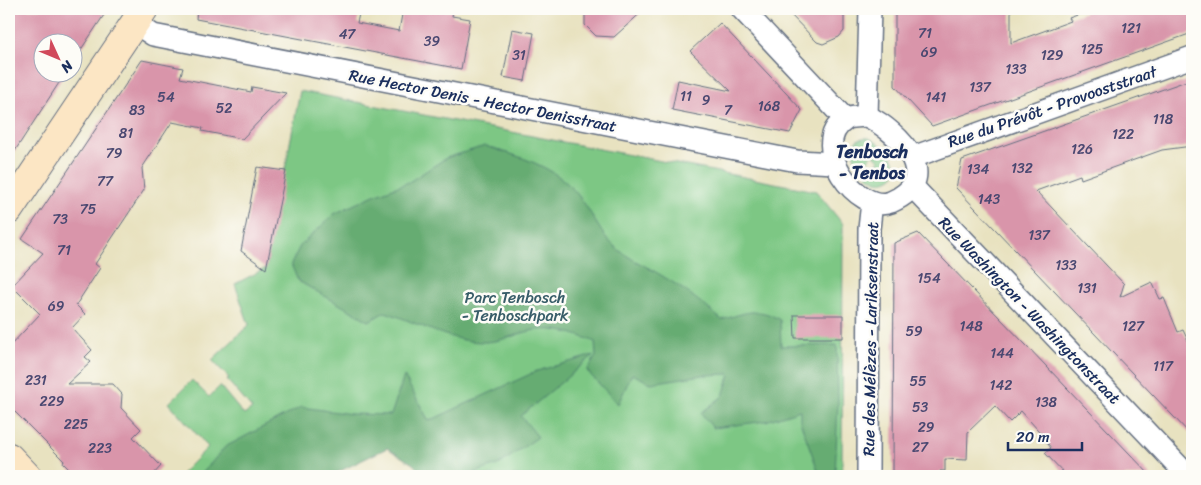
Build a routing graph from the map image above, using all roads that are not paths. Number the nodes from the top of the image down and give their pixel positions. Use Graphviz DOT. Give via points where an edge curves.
graph roads {
  1 [pos="742,9"];
  2 [pos="870,9"];
  3 [pos="139,16"];
  4 [pos="1192,57"];
  5 [pos="867,116"];
  6 [pos="846,119"];
  7 [pos="913,157"];
  8 [pos="834,163"];
  9 [pos="913,187"];
  10 [pos="872,202"];
  11 [pos="9,210"];
  12 [pos="9,457"];
  13 [pos="27,476"];
  14 [pos="868,476"];
  15 [pos="1188,476"];
  1 -- 6 [label="street"];
  2 -- 5 [label="street"];
  3 -- 8 [label="street, Rue Hector Denis - Hector Denisstraat" via="153,35 797,161"];
  3 -- 11 [label="street"];
  4 -- 7 [label="street, Rue du Prévôt - Provooststraat"];
  5 -- 6 [label="street"];
  5 -- 7 [label="street" via="885,125"];
  6 -- 8 [label="street" via="835,130 830,144"];
  7 -- 9 [label="street" via="916,172"];
  8 -- 10 [label="street" via="846,181"];
  9 -- 10 [label="street" via="888,203"];
  9 -- 15 [label="street, Rue Washington - Washingtonstraat"];
  10 -- 14 [label="street, Rue des Mélèzes - Lariksenstraat" via="869,234"];
  12 -- 13 [label="street"];
}
